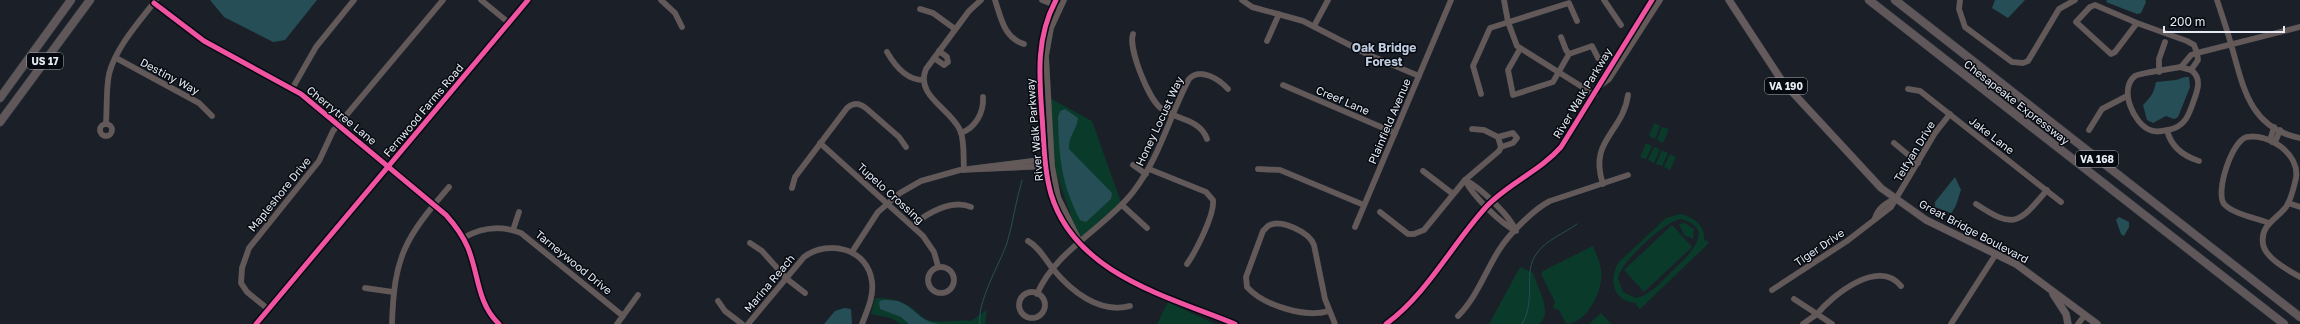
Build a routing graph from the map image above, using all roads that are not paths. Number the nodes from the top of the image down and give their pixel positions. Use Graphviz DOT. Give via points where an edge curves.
graph roads {
  1 [pos="71,0"];
  2 [pos="90,0"];
  3 [pos="354,0"];
  4 [pos="443,0"];
  5 [pos="481,0"];
  6 [pos="528,0"];
  7 [pos="661,0"];
  8 [pos="981,0"];
  9 [pos="995,0"];
  10 [pos="1042,0"];
  11 [pos="1064,0"];
  12 [pos="1242,0"];
  13 [pos="1328,0"];
  14 [pos="1451,0"];
  15 [pos="1504,0"];
  16 [pos="1604,0"];
  17 [pos="1652,0"];
  18 [pos="1660,0"];
  19 [pos="1729,0"];
  20 [pos="1869,0"];
  21 [pos="1895,0"];
  22 [pos="1960,0"];
  23 [pos="2075,0"];
  24 [pos="2218,0"];
  25 [pos="155,1"];
  26 [pos="1055,2"];
  27 [pos="920,8"];
  28 [pos="1060,8"];
  29 [pos="1279,14"];
  30 [pos="1577,21"];
  31 [pos="1508,22"];
  32 [pos="509,23"];
  33 [pos="2137,23"];
  34 [pos="1622,25"];
  35 [pos="1314,26"];
  36 [pos="682,27"];
  37 [pos="2300,27"];
  38 [pos="955,29"];
  39 [pos="1133,34"];
  40 [pos="1561,37"];
  41 [pos="1267,41"];
  42 [pos="2165,42"];
  43 [pos="1024,44"];
  44 [pos="2231,44"];
  45 [pos="1520,49"];
  46 [pos="939,51"];
  47 [pos="887,52"];
  48 [pos="2197,53"];
  49 [pos="1570,54"];
  50 [pos="116,58"];
  51 [pos="934,58"];
  52 [pos="1598,58"];
  53 [pos="2181,67"];
  54 [pos="2191,70"];
  55 [pos="1560,72"];
  56 [pos="2159,72"];
  57 [pos="1419,76"];
  58 [pos="923,80"];
  59 [pos="1283,85"];
  60 [pos="1601,86"];
  61 [pos="292,89"];
  62 [pos="1228,89"];
  63 [pos="1908,89"];
  64 [pos="1480,94"];
  65 [pos="1595,95"];
  66 [pos="1628,95"];
  67 [pos="2127,96"];
  68 [pos="0,98"];
  69 [pos="983,98"];
  70 [pos="1950,114"];
  71 [pos="1174,115"];
  72 [pos="212,116"];
  73 [pos="0,122"];
  74 [pos="106,124"];
  75 [pos="339,124"];
  76 [pos="2274,127"];
  77 [pos="1472,129"];
  78 [pos="2089,130"];
  79 [pos="2167,130"];
  80 [pos="2280,130"];
  81 [pos="961,133"];
  82 [pos="1395,133"];
  83 [pos="1498,137"];
  84 [pos="2300,138"];
  85 [pos="1207,139"];
  86 [pos="2272,142"];
  87 [pos="820,143"];
  88 [pos="1894,143"];
  89 [pos="906,147"];
  90 [pos="1501,147"];
  91 [pos="1048,159"];
  92 [pos="2199,161"];
  93 [pos="1918,162"];
  94 [pos="389,166"];
  95 [pos="1049,166"];
  96 [pos="1133,166"];
  97 [pos="1258,169"];
  98 [pos="964,170"];
  99 [pos="1147,171"];
  100 [pos="1423,171"];
  101 [pos="1628,175"];
  102 [pos="1465,180"];
  103 [pos="1603,184"];
  104 [pos="449,187"];
  105 [pos="792,188"];
  106 [pos="2047,190"];
  107 [pos="1453,194"];
  108 [pos="1895,199"];
  109 [pos="1492,202"];
  110 [pos="2061,202"];
  111 [pos="434,204"];
  112 [pos="888,204"];
  113 [pos="1976,204"];
  114 [pos="1122,205"];
  115 [pos="1364,205"];
  116 [pos="2287,205"];
  117 [pos="971,207"];
  118 [pos="1487,207"];
  119 [pos="2300,207"];
  120 [pos="519,212"];
  121 [pos="1380,212"];
  122 [pos="2269,223"];
  123 [pos="913,226"];
  124 [pos="1355,227"];
  125 [pos="1146,228"];
  126 [pos="514,230"];
  127 [pos="1516,231"];
  128 [pos="463,238"];
  129 [pos="1028,241"];
  130 [pos="1080,242"];
  131 [pos="750,243"];
  132 [pos="852,252"];
  133 [pos="1996,254"];
  134 [pos="1187,264"];
  135 [pos="938,266"];
  136 [pos="1053,269"];
  137 [pos="2300,277"];
  138 [pos="787,279"];
  139 [pos="2045,285"];
  140 [pos="1901,286"];
  141 [pos="365,288"];
  142 [pos="1772,290"];
  143 [pos="393,292"];
  144 [pos="805,293"];
  145 [pos="1037,294"];
  146 [pos="638,295"];
  147 [pos="1794,300"];
  148 [pos="718,301"];
  149 [pos="1130,306"];
  150 [pos="268,309"];
  151 [pos="1329,311"];
  152 [pos="1817,314"];
  153 [pos="623,316"];
  154 [pos="1458,316"];
  155 [pos="2300,317"];
  156 [pos="2090,321"];
  157 [pos="256,324"];
  158 [pos="392,324"];
  159 [pos="499,324"];
  160 [pos="617,324"];
  161 [pos="742,324"];
  162 [pos="748,324"];
  163 [pos="862,324"];
  164 [pos="1235,324"];
  165 [pos="1335,324"];
  166 [pos="1386,324"];
  167 [pos="1803,324"];
  168 [pos="1832,324"];
  169 [pos="1951,324"];
  170 [pos="2068,324"];
  171 [pos="2078,324"];
  172 [pos="2284,324"];
  1 -- 68 [label="highway, US 17"];
  2 -- 73 [label="highway, US 17"];
  3 -- 61 [label="street" via="316,47"];
  4 -- 75 [label="street, Mapleshore Drive"];
  5 -- 32 [label="street"];
  6 -- 32 [label="street, Fernwood Farms Road"];
  7 -- 36 [label="street" via="675,13"];
  8 -- 38 [label="street"];
  9 -- 43 [label="street" via="1007,34"];
  10 -- 26 [label="street"];
  11 -- 28 [label="street, River Walk Parkway"];
  12 -- 29 [label="street" via="1252,7"];
  13 -- 35 [label="street"];
  14 -- 57 [label="street, Plainfield Avenue"];
  15 -- 31 [label="street"];
  16 -- 34 [label="street"];
  17 -- 60 [label="street, River Walk Parkway" via="1604,75"];
  18 -- 60 [label="street, River Walk Parkway" via="1609,79"];
  19 -- 108 [label="main road, Great Bridge Boulevard / VA 190" via="1782,81 1871,178"];
  20 -- 172 [label="highway, Chesapeake Expressway / VA 168"];
  21 -- 155 [label="highway, Chesapeake Expressway / VA 168"];
  22 -- 23 [label="street" via="1959,9 1965,27 2012,62 2017,63 2028,61 2059,10"];
  24 -- 44 [label="street"];
  25 -- 50 [label="street"];
  25 -- 61 [label="street, Cherrytree Lane" via="204,41"];
  26 -- 28 [label="street"];
  26 -- 91 [label="street, River Walk Parkway" via="1044,28 1039,61"];
  27 -- 38 [label="street" via="933,13"];
  28 -- 91 [label="street, River Walk Parkway" via="1051,28 1046,56"];
  29 -- 35 [label="street"];
  29 -- 41 [label="street"];
  30 -- 31 [label="street" via="1569,3"];
  31 -- 45 [label="street" via="1513,39"];
  31 -- 64 [label="street" via="1490,28 1474,61 1473,70"];
  32 -- 94 [label="street, Fernwood Farms Road"];
  33 -- 33 [label="street" via="2095,5 2076,22 2111,54"];
  33 -- 48 [label="street" via="2187,41 2194,45"];
  35 -- 57 [label="street" via="1369,55"];
  37 -- 44 [label="street"];
  38 -- 46 [label="street"];
  39 -- 71 [label="street" via="1132,49 1152,99 1161,109"];
  40 -- 49 [label="street"];
  42 -- 56 [label="street" via="2159,59"];
  44 -- 48 [label="street"];
  44 -- 76 [label="street" via="2245,95 2258,114"];
  45 -- 55 [label="street"];
  45 -- 55 [label="street" via="1508,70 1513,95 1553,82"];
  46 -- 51 [label="street"];
  46 -- 51 [label="street" via="947,57 947,63 942,64"];
  47 -- 58 [label="street" via="895,65 907,76"];
  48 -- 53 [label="street" via="2191,55"];
  48 -- 54 [label="street" via="2198,60"];
  49 -- 52 [label="street" via="1592,46"];
  49 -- 55 [label="street"];
  50 -- 72 [label="street, Destiny Way" via="199,103"];
  50 -- 74 [label="street" via="109,75"];
  51 -- 58 [label="street" via="926,69"];
  53 -- 54 [label="street"];
  53 -- 56 [label="street"];
  54 -- 79 [label="street" via="2198,78 2198,86 2189,115 2182,124"];
  55 -- 65 [label="street"];
  56 -- 67 [label="street" via="2136,75 2128,84"];
  57 -- 82 [label="street, Plainfield Avenue"];
  58 -- 81 [label="street" via="927,92 948,112"];
  59 -- 82 [label="street, Creef Lane"];
  60 -- 65 [label="street, River Walk Parkway"];
  61 -- 75 [label="street, Cherrytree Lane"];
  62 -- 71 [label="street, Honey Locust Way" via="1213,78 1203,74 1194,75 1188,81"];
  63 -- 70 [label="street, Jake Lane" via="1920,91"];
  65 -- 109 [label="street, River Walk Parkway" via="1567,140 1554,154"];
  66 -- 103 [label="street" via="1624,112 1599,153 1598,167"];
  67 -- 78 [label="street" via="2102,109"];
  67 -- 79 [label="street" via="2136,117 2145,128 2155,132"];
  69 -- 81 [label="street" via="982,108 974,125"];
  70 -- 93 [label="street, Telfyan Drive"];
  70 -- 106 [label="street, Jake Lane"];
  71 -- 85 [label="street" via="1200,127"];
  71 -- 99 [label="street, Honey Locust Way"];
  75 -- 94 [label="street, Cherrytree Lane"];
  75 -- 150 [label="street, Mapleshore Drive" via="316,165 246,254 242,287"];
  76 -- 80 [label="street"];
  76 -- 86 [label="street" via="2270,137"];
  77 -- 83 [label="street" via="1484,130"];
  79 -- 92 [label="street" via="2171,142 2178,151"];
  80 -- 84 [label="street"];
  80 -- 86 [label="street" via="2276,140"];
  81 -- 98 [label="street"];
  82 -- 115 [label="street, Plainfield Avenue"];
  83 -- 90 [label="street"];
  83 -- 90 [label="street" via="1513,133 1517,138 1513,143"];
  86 -- 116 [label="street" via="2288,152 2296,169"];
  86 -- 122 [label="street" via="2252,137 2238,142 2221,191 2226,206"];
  87 -- 89 [label="street" via="846,108 857,104 867,108 899,137"];
  87 -- 105 [label="street" via="795,177"];
  87 -- 112 [label="street, Tupelo Crossing"];
  88 -- 93 [label="street"];
  90 -- 102 [label="street" via="1496,155"];
  91 -- 95 [label="street, River Walk Parkway"];
  91 -- 98 [label="street"];
  93 -- 108 [label="street, Telfyan Drive"];
  94 -- 111 [label="street, Cherrytree Lane"];
  94 -- 150 [label="street, Fernwood Farms Road"];
  95 -- 98 [label="street"];
  95 -- 130 [label="street, River Walk Parkway" via="1058,197"];
  96 -- 99 [label="street"];
  97 -- 115 [label="street" via="1280,170"];
  98 -- 112 [label="street" via="921,181 900,193"];
  99 -- 114 [label="street, Honey Locust Way"];
  99 -- 134 [label="street" via="1206,192 1212,200 1212,209 1193,256"];
  100 -- 107 [label="street"];
  101 -- 103 [label="street"];
  102 -- 107 [label="street"];
  102 -- 109 [label="street"];
  102 -- 118 [label="street"];
  103 -- 127 [label="street" via="1543,205"];
  104 -- 111 [label="street"];
  106 -- 110 [label="street, Jake Lane"];
  106 -- 113 [label="street" via="2025,216 2017,219 2005,220"];
  107 -- 121 [label="street" via="1420,233 1408,234"];
  108 -- 133 [label="main road, Great Bridge Boulevard / VA 190" via="1941,228"];
  108 -- 142 [label="street, Tiger Drive" via="1881,216 1875,218 1848,241"];
  109 -- 118 [label="street, River Walk Parkway"];
  109 -- 127 [label="street" via="1513,223"];
  111 -- 128 [label="street, Cherrytree Lane" via="453,223"];
  111 -- 143 [label="street" via="402,253"];
  112 -- 123 [label="street, Tupelo Crossing"];
  112 -- 132 [label="street" via="868,225"];
  114 -- 125 [label="street"];
  114 -- 130 [label="street, Honey Locust Way"];
  115 -- 124 [label="street, Plainfield Avenue"];
  116 -- 119 [label="street"];
  116 -- 122 [label="street"];
  117 -- 123 [label="street" via="956,204 942,208"];
  118 -- 127 [label="street" via="1508,227"];
  118 -- 166 [label="street, River Walk Parkway" via="1416,296"];
  120 -- 126 [label="street"];
  122 -- 137 [label="street" via="2262,237 2264,250"];
  123 -- 135 [label="street, Tupelo Crossing" via="930,245"];
  126 -- 128 [label="street, Tarneywood Drive" via="490,228"];
  126 -- 153 [label="street, Tarneywood Drive" via="532,240"];
  127 -- 154 [label="street" via="1499,250 1469,305"];
  128 -- 159 [label="street, Cherrytree Lane" via="482,298"];
  129 -- 136 [label="street" via="1038,249"];
  130 -- 136 [label="street, Honey Locust Way"];
  130 -- 164 [label="street, River Walk Parkway" via="1100,262 1119,275"];
  131 -- 138 [label="street" via="762,251"];
  132 -- 138 [label="street, Marina Reach" via="831,247 814,251 800,261"];
  132 -- 163 [label="street" via="865,263 872,280 872,292"];
  133 -- 139 [label="main road, Great Bridge Boulevard / VA 190"];
  133 -- 169 [label="street"];
  135 -- 135 [label="street" via="932,269 927,281 934,292 947,292 952,288 954,275 950,269"];
  136 -- 145 [label="street, Honey Locust Way"];
  136 -- 149 [label="street" via="1076,291 1093,302 1116,308"];
  138 -- 144 [label="street"];
  138 -- 162 [label="street, Marina Reach"];
  139 -- 156 [label="main road, Great Bridge Boulevard / VA 190"];
  139 -- 170 [label="main road" via="2062,307"];
  140 -- 152 [label="street" via="1893,278 1884,276 1864,279 1842,290"];
  141 -- 143 [label="street"];
  143 -- 158 [label="street"];
  145 -- 145 [label="street" via="1032,292 1022,296 1019,306 1023,315 1034,318 1042,312 1044,302"];
  146 -- 153 [label="street"];
  147 -- 152 [label="street"];
  148 -- 161 [label="street"];
  150 -- 157 [label="street, Fernwood Farms Road"];
  151 -- 151 [label="street" via="1311,238 1280,223 1268,226 1263,232 1246,277 1247,287 1272,304 1286,309 1306,313"];
  151 -- 165 [label="street"];
  152 -- 167 [label="street"];
  152 -- 168 [label="street"];
  153 -- 160 [label="street"];
  156 -- 171 [label="street"];
}
